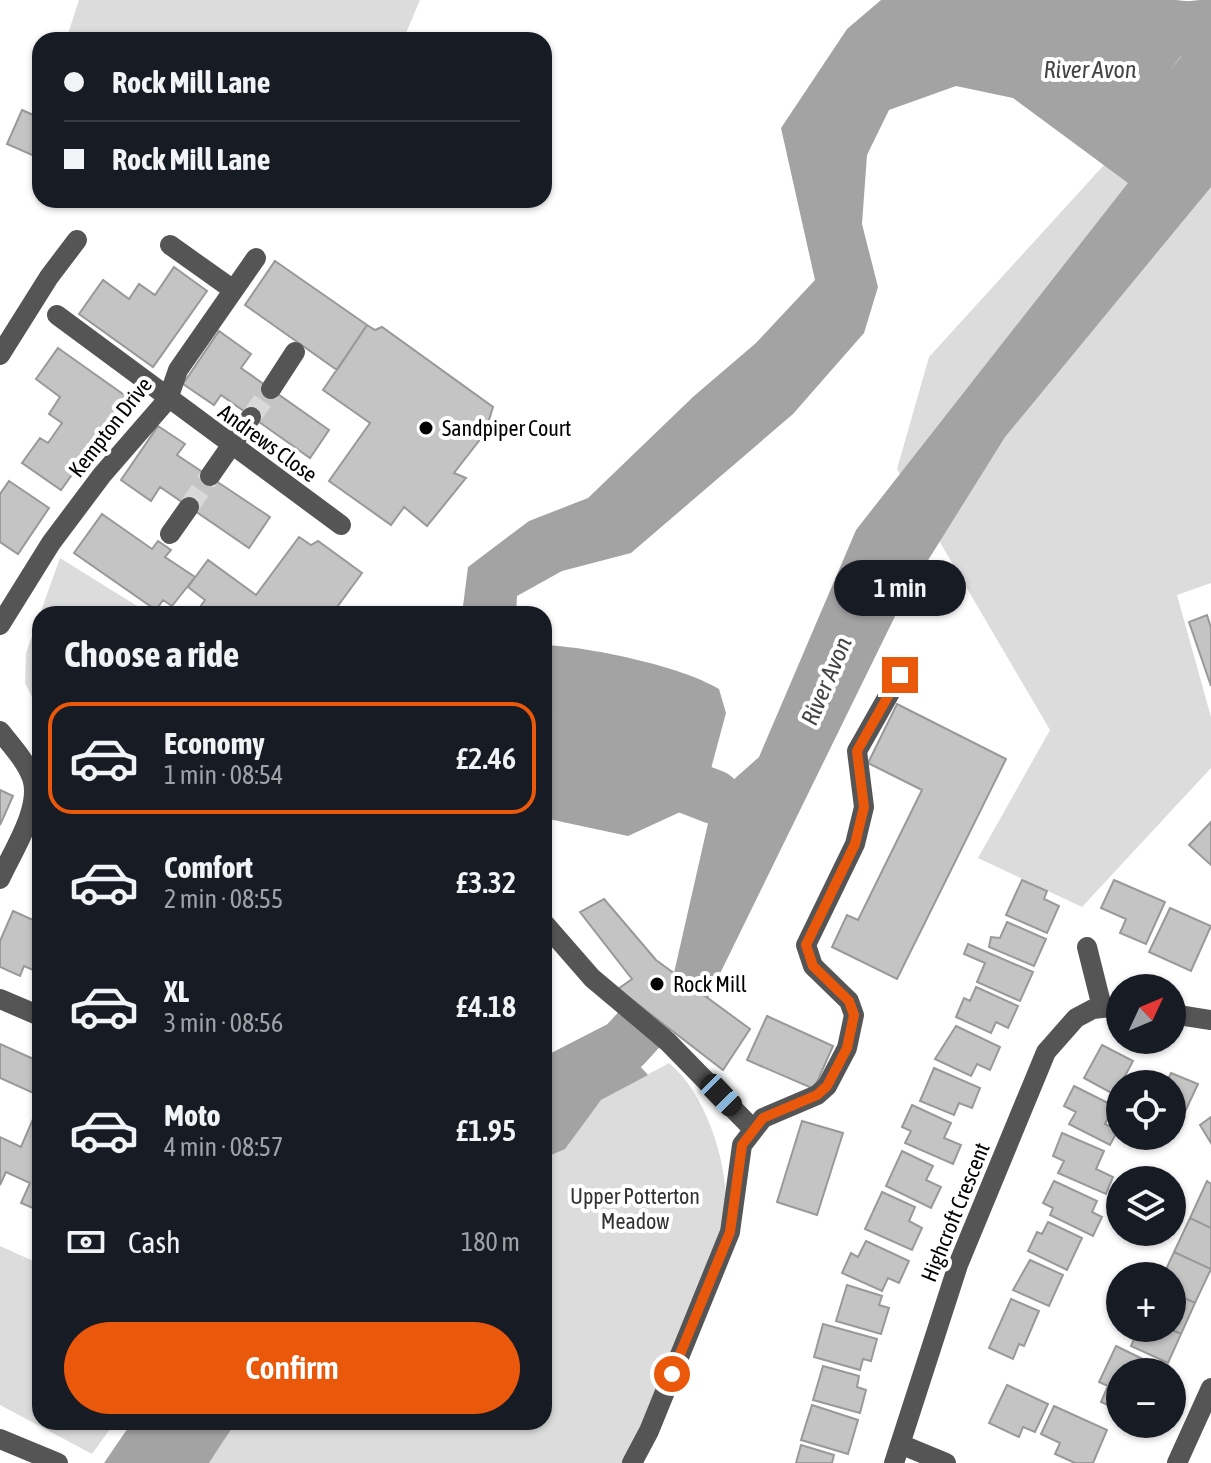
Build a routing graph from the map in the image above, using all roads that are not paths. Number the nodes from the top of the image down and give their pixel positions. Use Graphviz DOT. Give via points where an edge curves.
graph roads {
  1 [pos="77,240"];
  2 [pos="170,245"];
  3 [pos="256,258"];
  4 [pos="232,289"];
  5 [pos="57,315"];
  6 [pos="295,352"];
  7 [pos="0,355"];
  8 [pos="271,389"];
  9 [pos="168,399"];
  10 [pos="251,417"];
  11 [pos="230,446"];
  12 [pos="210,476"];
  13 [pos="189,507"];
  14 [pos="341,525"];
  15 [pos="170,534"];
  16 [pos="0,625"];
  17 [pos="900,675"];
  18 [pos="0,731"];
  19 [pos="32,783"];
  20 [pos="32,799"];
  21 [pos="0,879"];
  22 [pos="552,932"];
  23 [pos="1087,947"];
  24 [pos="1106,994"];
  25 [pos="0,999"];
  26 [pos="1106,1009"];
  27 [pos="32,1013"];
  28 [pos="1186,1016"];
  29 [pos="1211,1020"];
  30 [pos="752,1128"];
  31 [pos="1211,1388"];
  32 [pos="0,1439"];
  33 [pos="897,1454"];
  34 [pos="58,1463"];
  35 [pos="632,1463"];
  36 [pos="946,1463"];
  37 [pos="1177,1463"];
  1 -- 7 [label="street"];
  2 -- 4 [label="street"];
  3 -- 4 [label="street, Kempton Drive"];
  4 -- 9 [label="street, Kempton Drive" via="178,370"];
  5 -- 9 [label="street, Andrews Close"];
  6 -- 8 [label="street"];
  9 -- 11 [label="street, Andrews Close"];
  9 -- 16 [label="street, Kempton Drive" via="59,532"];
  10 -- 11 [label="street"];
  11 -- 12 [label="street"];
  11 -- 14 [label="street, Andrews Close"];
  13 -- 15 [label="street"];
  17 -- 30 [label="street" via="857,751 864,807 855,844 806,945 813,966 849,1001 854,1015 847,1048 817,1095"];
  18 -- 19 [label="street" via="27,767"];
  20 -- 21 [label="street"];
  22 -- 30 [label="street"];
  23 -- 24 [label="street, Highcroft Crescent"];
  25 -- 27 [label="street"];
  26 -- 33 [label="street, Highcroft Crescent" via="1076,1018 1046,1052 958,1265"];
  28 -- 29 [label="street"];
  30 -- 35 [label="street" via="742,1145 730,1232"];
  31 -- 37 [label="street"];
  32 -- 34 [label="street"];
  33 -- 36 [label="street"];
}
